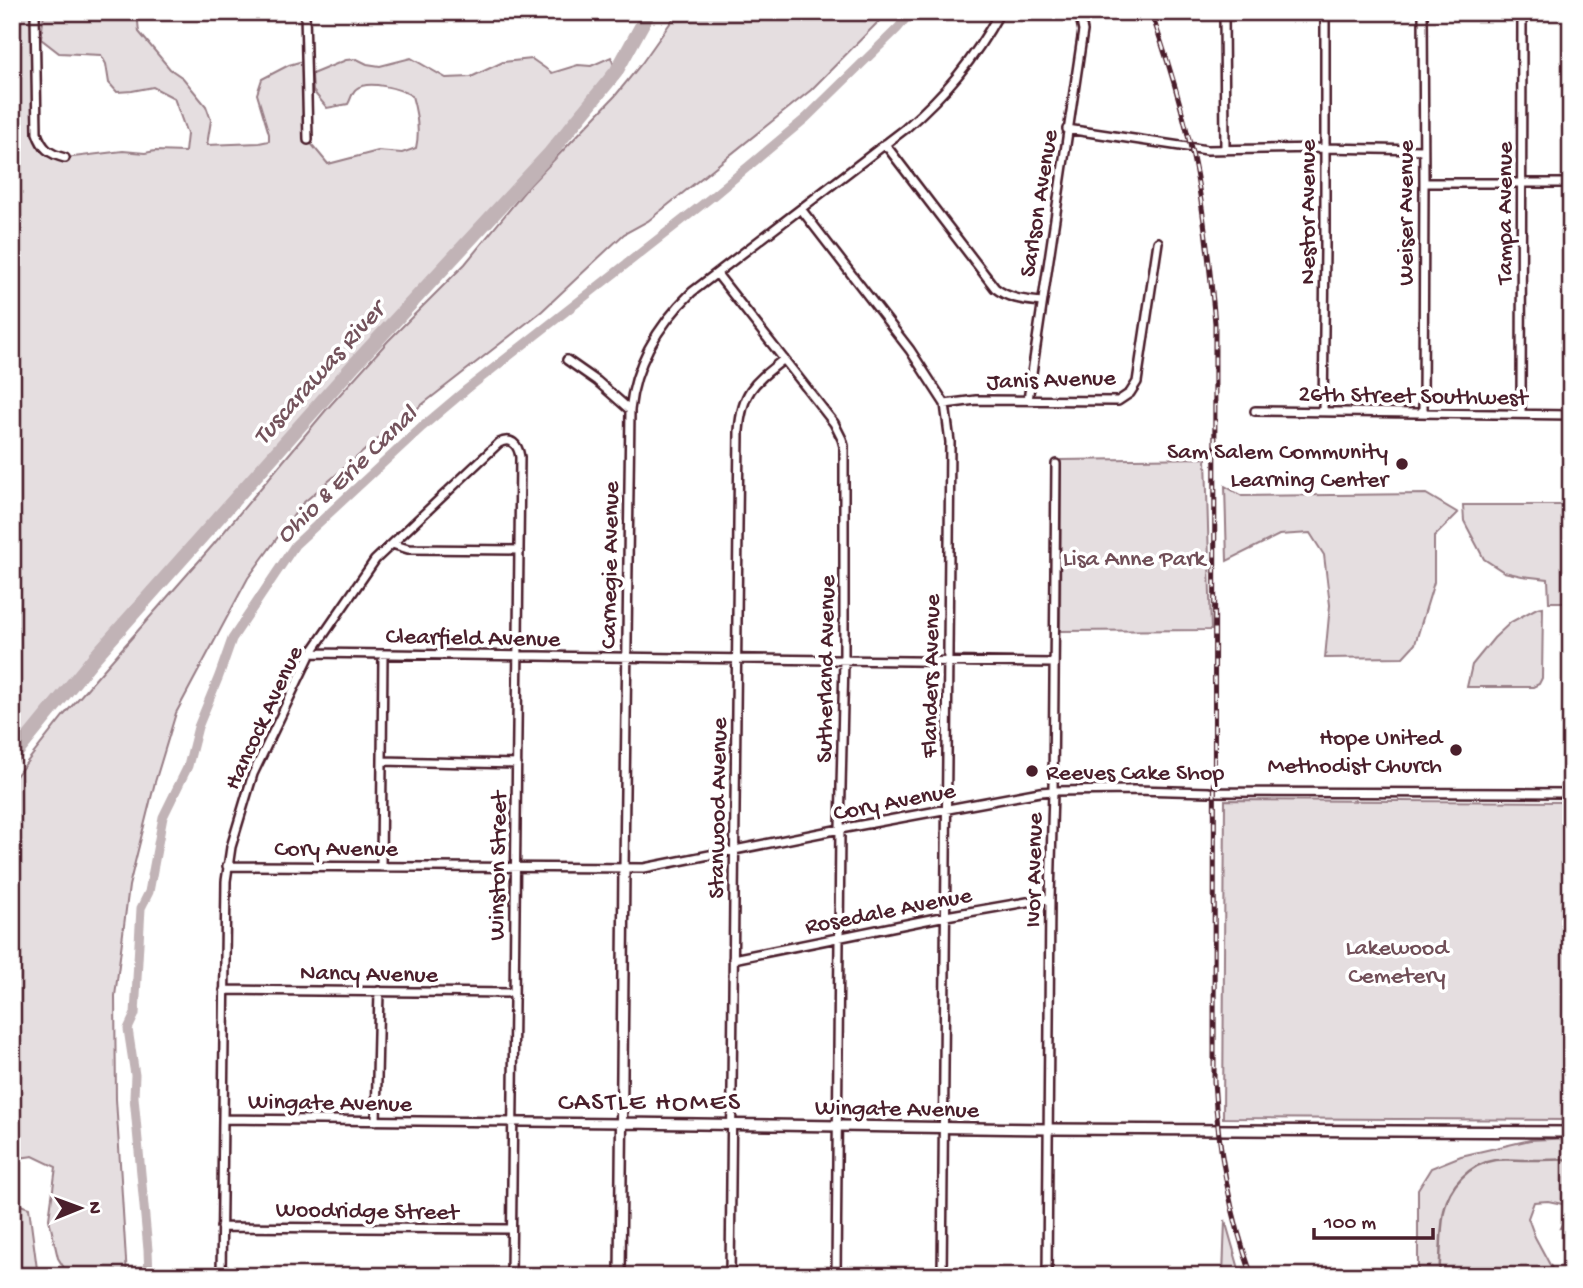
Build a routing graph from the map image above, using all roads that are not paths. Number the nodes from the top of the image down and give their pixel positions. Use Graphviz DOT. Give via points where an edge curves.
graph roads {
  1 [pos="35,12"];
  2 [pos="305,12"];
  3 [pos="1000,12"];
  4 [pos="1079,12"];
  5 [pos="1224,12"];
  6 [pos="1325,12"];
  7 [pos="1423,12"];
  8 [pos="1522,12"];
  9 [pos="1067,129"];
  10 [pos="308,140"];
  11 [pos="885,144"];
  12 [pos="1325,148"];
  13 [pos="1225,150"];
  14 [pos="1423,150"];
  15 [pos="65,158"];
  16 [pos="1424,183"];
  17 [pos="1522,183"];
  18 [pos="1571,183"];
  19 [pos="801,209"];
  20 [pos="1158,242"];
  21 [pos="717,274"];
  22 [pos="1041,302"];
  23 [pos="784,359"];
  24 [pos="567,360"];
  25 [pos="1028,400"];
  26 [pos="944,404"];
  27 [pos="630,410"];
  28 [pos="1255,411"];
  29 [pos="1323,412"];
  30 [pos="1423,413"];
  31 [pos="1521,414"];
  32 [pos="1571,415"];
  33 [pos="520,457"];
  34 [pos="1056,464"];
  35 [pos="392,544"];
  36 [pos="519,550"];
  37 [pos="311,653"];
  38 [pos="383,654"];
  39 [pos="518,656"];
  40 [pos="627,657"];
  41 [pos="737,659"];
  42 [pos="844,660"];
  43 [pos="949,662"];
  44 [pos="1054,663"];
  45 [pos="382,761"];
  46 [pos="517,764"];
  47 [pos="1054,791"];
  48 [pos="1571,793"];
  49 [pos="947,809"];
  50 [pos="840,829"];
  51 [pos="734,851"];
  52 [pos="227,866"];
  53 [pos="381,867"];
  54 [pos="514,869"];
  55 [pos="624,869"];
  56 [pos="1050,898"];
  57 [pos="946,916"];
  58 [pos="839,939"];
  59 [pos="733,959"];
  60 [pos="224,990"];
  61 [pos="379,991"];
  62 [pos="513,993"];
  63 [pos="223,1119"];
  64 [pos="376,1121"];
  65 [pos="513,1121"];
  66 [pos="623,1123"];
  67 [pos="732,1124"];
  68 [pos="838,1125"];
  69 [pos="943,1126"];
  70 [pos="1049,1129"];
  71 [pos="1571,1132"];
  72 [pos="221,1227"];
  73 [pos="512,1229"];
  74 [pos="221,1276"];
  75 [pos="511,1276"];
  76 [pos="620,1276"];
  77 [pos="730,1276"];
  78 [pos="836,1276"];
  79 [pos="942,1276"];
  80 [pos="1047,1276"];
  1 -- 15 [label="street" via="37,133 45,150"];
  2 -- 10 [label="street"];
  3 -- 11 [label="street, Carnegie Avenue" via="956,80"];
  4 -- 9 [label="street, Sarlson Avenue" via="1083,31"];
  5 -- 13 [label="street"];
  6 -- 12 [label="street, Nestor Avenue"];
  7 -- 14 [label="street, Weiser Avenue"];
  8 -- 17 [label="street, Tampa Avenue"];
  9 -- 13 [label="street"];
  9 -- 22 [label="street, Sarlson Avenue"];
  11 -- 19 [label="street, Carnegie Avenue"];
  11 -- 22 [label="street" via="995,288 1015,298"];
  12 -- 13 [label="street"];
  12 -- 14 [label="street"];
  12 -- 29 [label="street, Nestor Avenue"];
  14 -- 16 [label="street, Weiser Avenue"];
  16 -- 17 [label="street"];
  16 -- 30 [label="street, Weiser Avenue"];
  17 -- 18 [label="street"];
  17 -- 31 [label="street, Tampa Avenue"];
  19 -- 21 [label="street, Carnegie Avenue"];
  19 -- 26 [label="street, Flanders Avenue" via="910,350"];
  20 -- 25 [label="street, Janis Avenue" via="1137,382 1130,393 1118,401"];
  21 -- 23 [label="street, Sutherland Avenue"];
  21 -- 27 [label="street, Carnegie Avenue" via="673,311 652,341"];
  22 -- 25 [label="street, Sarlson Avenue"];
  23 -- 41 [label="street, Stanwood Avenue" via="756,383 740,413"];
  23 -- 42 [label="street, Sutherland Avenue" via="842,439"];
  24 -- 27 [label="street"];
  25 -- 26 [label="street, Janis Avenue"];
  26 -- 43 [label="street, Flanders Avenue" via="950,454"];
  27 -- 40 [label="street, Carnegie Avenue"];
  28 -- 29 [label="street, 26th Street Southwest"];
  29 -- 30 [label="street, 26th Street Southwest"];
  30 -- 31 [label="street, 26th Street Southwest"];
  31 -- 32 [label="street, 26th Street Southwest"];
  33 -- 35 [label="street, Hancock Avenue" via="514,442 499,443"];
  33 -- 36 [label="street, Winston Street"];
  34 -- 44 [label="street, Ivor Avenue"];
  35 -- 36 [label="street" via="408,550"];
  35 -- 37 [label="street, Hancock Avenue" via="369,568"];
  36 -- 39 [label="street, Winston Street"];
  37 -- 38 [label="street, Clearfield Avenue"];
  37 -- 52 [label="street, Hancock Avenue" via="253,774"];
  38 -- 39 [label="street, Clearfield Avenue"];
  38 -- 45 [label="street"];
  39 -- 40 [label="street, Clearfield Avenue"];
  39 -- 46 [label="street, Winston Street"];
  40 -- 41 [label="street, Clearfield Avenue"];
  40 -- 55 [label="street, Carnegie Avenue"];
  41 -- 42 [label="street, Clearfield Avenue"];
  41 -- 51 [label="street, Stanwood Avenue"];
  42 -- 43 [label="street, Clearfield Avenue"];
  42 -- 50 [label="street, Sutherland Avenue"];
  43 -- 44 [label="street, Clearfield Avenue"];
  43 -- 49 [label="street, Flanders Avenue"];
  44 -- 47 [label="street, Ivor Avenue"];
  45 -- 46 [label="street"];
  45 -- 53 [label="street"];
  46 -- 54 [label="street, Winston Street"];
  47 -- 48 [label="street, Cory Avenue"];
  47 -- 49 [label="street, Cory Avenue"];
  47 -- 56 [label="street, Ivor Avenue"];
  49 -- 50 [label="street, Cory Avenue"];
  49 -- 57 [label="street, Flanders Avenue"];
  50 -- 51 [label="street, Cory Avenue"];
  50 -- 58 [label="street, Sutherland Avenue"];
  51 -- 55 [label="street, Cory Avenue"];
  51 -- 59 [label="street, Stanwood Avenue"];
  52 -- 53 [label="street, Cory Avenue"];
  52 -- 60 [label="street, Hancock Avenue"];
  53 -- 54 [label="street, Cory Avenue"];
  54 -- 55 [label="street, Cory Avenue"];
  54 -- 62 [label="street, Winston Street"];
  55 -- 66 [label="street, Carnegie Avenue"];
  56 -- 57 [label="street, Rosedale Avenue"];
  56 -- 70 [label="street, Ivor Avenue"];
  57 -- 58 [label="street, Rosedale Avenue"];
  57 -- 69 [label="street, Flanders Avenue"];
  58 -- 59 [label="street, Rosedale Avenue"];
  58 -- 68 [label="street, Sutherland Avenue"];
  59 -- 67 [label="street, Stanwood Avenue"];
  60 -- 61 [label="street, Nancy Avenue"];
  60 -- 63 [label="street, Hancock Avenue"];
  61 -- 62 [label="street, Nancy Avenue"];
  61 -- 64 [label="street"];
  62 -- 65 [label="street, Winston Street"];
  63 -- 64 [label="street, Wingate Avenue"];
  63 -- 72 [label="street, Hancock Avenue"];
  64 -- 65 [label="street, Wingate Avenue"];
  65 -- 66 [label="street, Wingate Avenue"];
  65 -- 73 [label="street, Winston Street"];
  66 -- 67 [label="street, Wingate Avenue"];
  66 -- 76 [label="street, Carnegie Avenue"];
  67 -- 68 [label="street, Wingate Avenue"];
  67 -- 77 [label="street, Stanwood Avenue"];
  68 -- 69 [label="street, Wingate Avenue"];
  68 -- 78 [label="street, Sutherland Avenue"];
  69 -- 70 [label="street, Wingate Avenue"];
  69 -- 79 [label="street, Flanders Avenue"];
  70 -- 71 [label="street, Wingate Avenue"];
  70 -- 80 [label="street, Ivor Avenue"];
  72 -- 73 [label="street, Woodridge Street"];
  72 -- 74 [label="street, Hancock Avenue"];
  73 -- 75 [label="street, Winston Street"];
}
